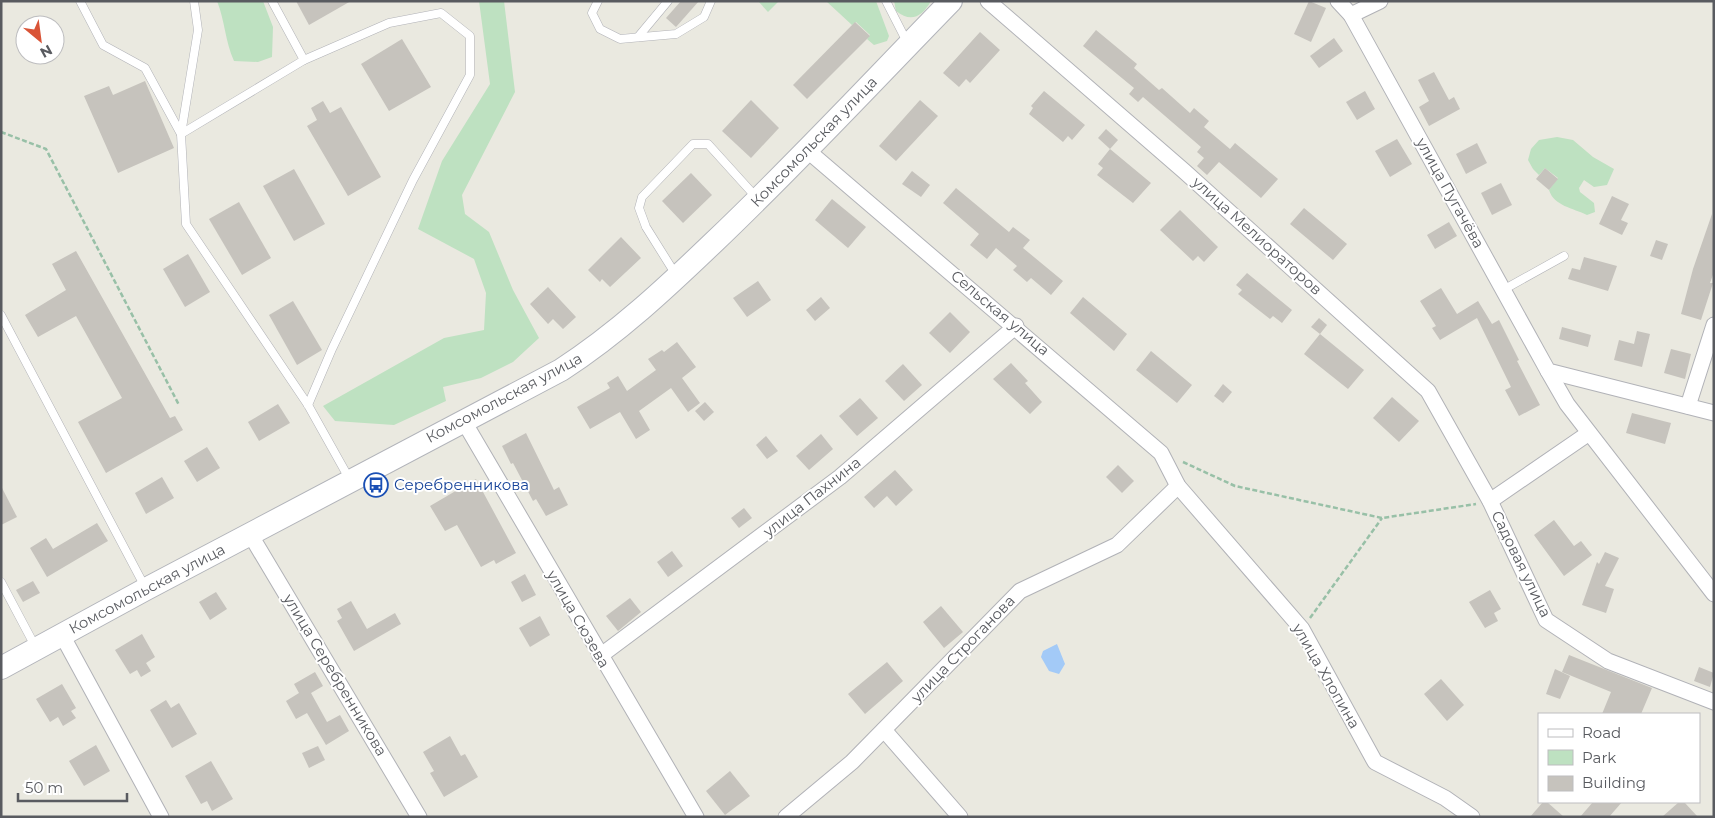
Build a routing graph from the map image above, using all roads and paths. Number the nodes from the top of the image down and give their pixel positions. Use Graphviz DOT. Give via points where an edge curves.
graph roads {
  1 [pos="80,1"];
  2 [pos="194,1"];
  3 [pos="272,1"];
  4 [pos="598,1"];
  5 [pos="668,1"];
  6 [pos="711,1"];
  7 [pos="886,1"];
  8 [pos="950,1"];
  9 [pos="988,1"];
  10 [pos="1338,1"];
  11 [pos="1380,1"];
  12 [pos="1351,15"];
  13 [pos="638,37"];
  14 [pos="908,44"];
  15 [pos="304,60"];
  16 [pos="1,132"];
  17 [pos="181,134"];
  18 [pos="808,151"];
  19 [pos="758,200"];
  20 [pos="1564,256"];
  21 [pos="677,277"];
  22 [pos="1503,290"];
  23 [pos="1,315"];
  24 [pos="1714,325"];
  25 [pos="1016,326"];
  26 [pos="1548,371"];
  27 [pos="179,405"];
  28 [pos="308,405"];
  29 [pos="1688,406"];
  30 [pos="1714,414"];
  31 [pos="463,420"];
  32 [pos="1589,433"];
  33 [pos="1161,452"];
  34 [pos="350,480"];
  35 [pos="1178,486"];
  36 [pos="1490,501"];
  37 [pos="1382,518"];
  38 [pos="250,534"];
  39 [pos="1,582"];
  40 [pos="146,589"];
  41 [pos="1714,594"];
  42 [pos="1302,629"];
  43 [pos="62,635"];
  44 [pos="36,649"];
  45 [pos="600,656"];
  46 [pos="1,668"];
  47 [pos="1714,702"];
  48 [pos="884,730"];
  49 [pos="161,817"];
  50 [pos="419,817"];
  51 [pos="696,817"];
  52 [pos="786,817"];
  53 [pos="960,817"];
  54 [pos="1472,817"];
  1 -- 17 [label="lane" via="103,45 145,68"];
  2 -- 17 [label="lane" via="198,30"];
  3 -- 15 [label="lane"];
  4 -- 13 [label="lane" via="592,14 600,29 620,40"];
  5 -- 13 [label="lane"];
  6 -- 13 [label="lane" via="704,17 676,34"];
  7 -- 14 [label="lane"];
  8 -- 14 [label="main road, Комсомольская улица"];
  9 -- 36 [label="street, улица Мелиораторов" via="1184,171 1428,391"];
  10 -- 12 [label="street, улица Пугачёва"];
  11 -- 12 [label="street"];
  12 -- 22 [label="street, улица Пугачёва"];
  14 -- 18 [label="main road, Комсомольская улица"];
  15 -- 17 [label="lane"];
  15 -- 28 [label="lane" via="389,23 441,13 470,36 470,75 413,180"];
  16 -- 27 [label="path" via="46,149"];
  17 -- 28 [label="lane" via="186,224"];
  18 -- 19 [label="main road, Комсомольская улица"];
  18 -- 25 [label="street, Сельская улица"];
  19 -- 21 [label="main road, Комсомольская улица"];
  19 -- 21 [label="lane" via="708,144 693,144 642,196 639,208 646,226"];
  20 -- 22 [label="lane"];
  21 -- 31 [label="main road, Комсомольская улица" via="614,334 587,353"];
  22 -- 26 [label="street, улица Пугачёва"];
  23 -- 40 [label="lane"];
  24 -- 29 [label="street"];
  25 -- 33 [label="street, Сельская улица"];
  25 -- 45 [label="street, улица Пахнина" via="840,477"];
  26 -- 29 [label="street"];
  26 -- 32 [label="street, улица Пугачёва"];
  28 -- 34 [label="lane"];
  29 -- 30 [label="street"];
  31 -- 34 [label="main road, Комсомольская улица"];
  31 -- 45 [label="street, улица Сюзева"];
  32 -- 36 [label="street"];
  32 -- 41 [label="street, улица Пугачёва"];
  33 -- 35 [label="street, Сельская улица"];
  33 -- 37 [label="path" via="1235,486"];
  34 -- 38 [label="main road, Комсомольская улица"];
  35 -- 42 [label="street, улица Хлопина"];
  35 -- 48 [label="street, улица Строганова" via="1117,545 1020,591"];
  36 -- 37 [label="path"];
  36 -- 47 [label="street, Садовая улица" via="1546,620 1608,661"];
  37 -- 42 [label="path"];
  38 -- 40 [label="main road, Комсомольская улица"];
  38 -- 50 [label="street, улица Серебренникова"];
  39 -- 44 [label="lane"];
  40 -- 43 [label="main road, Комсомольская улица"];
  42 -- 54 [label="street, улица Хлопина" via="1375,762 1445,798"];
  43 -- 44 [label="main road, Комсомольская улица"];
  43 -- 49 [label="street"];
  44 -- 46 [label="main road, Комсомольская улица"];
  45 -- 51 [label="street, улица Сюзева"];
  48 -- 52 [label="street, улица Строганова" via="852,762"];
  48 -- 53 [label="street"];
}
